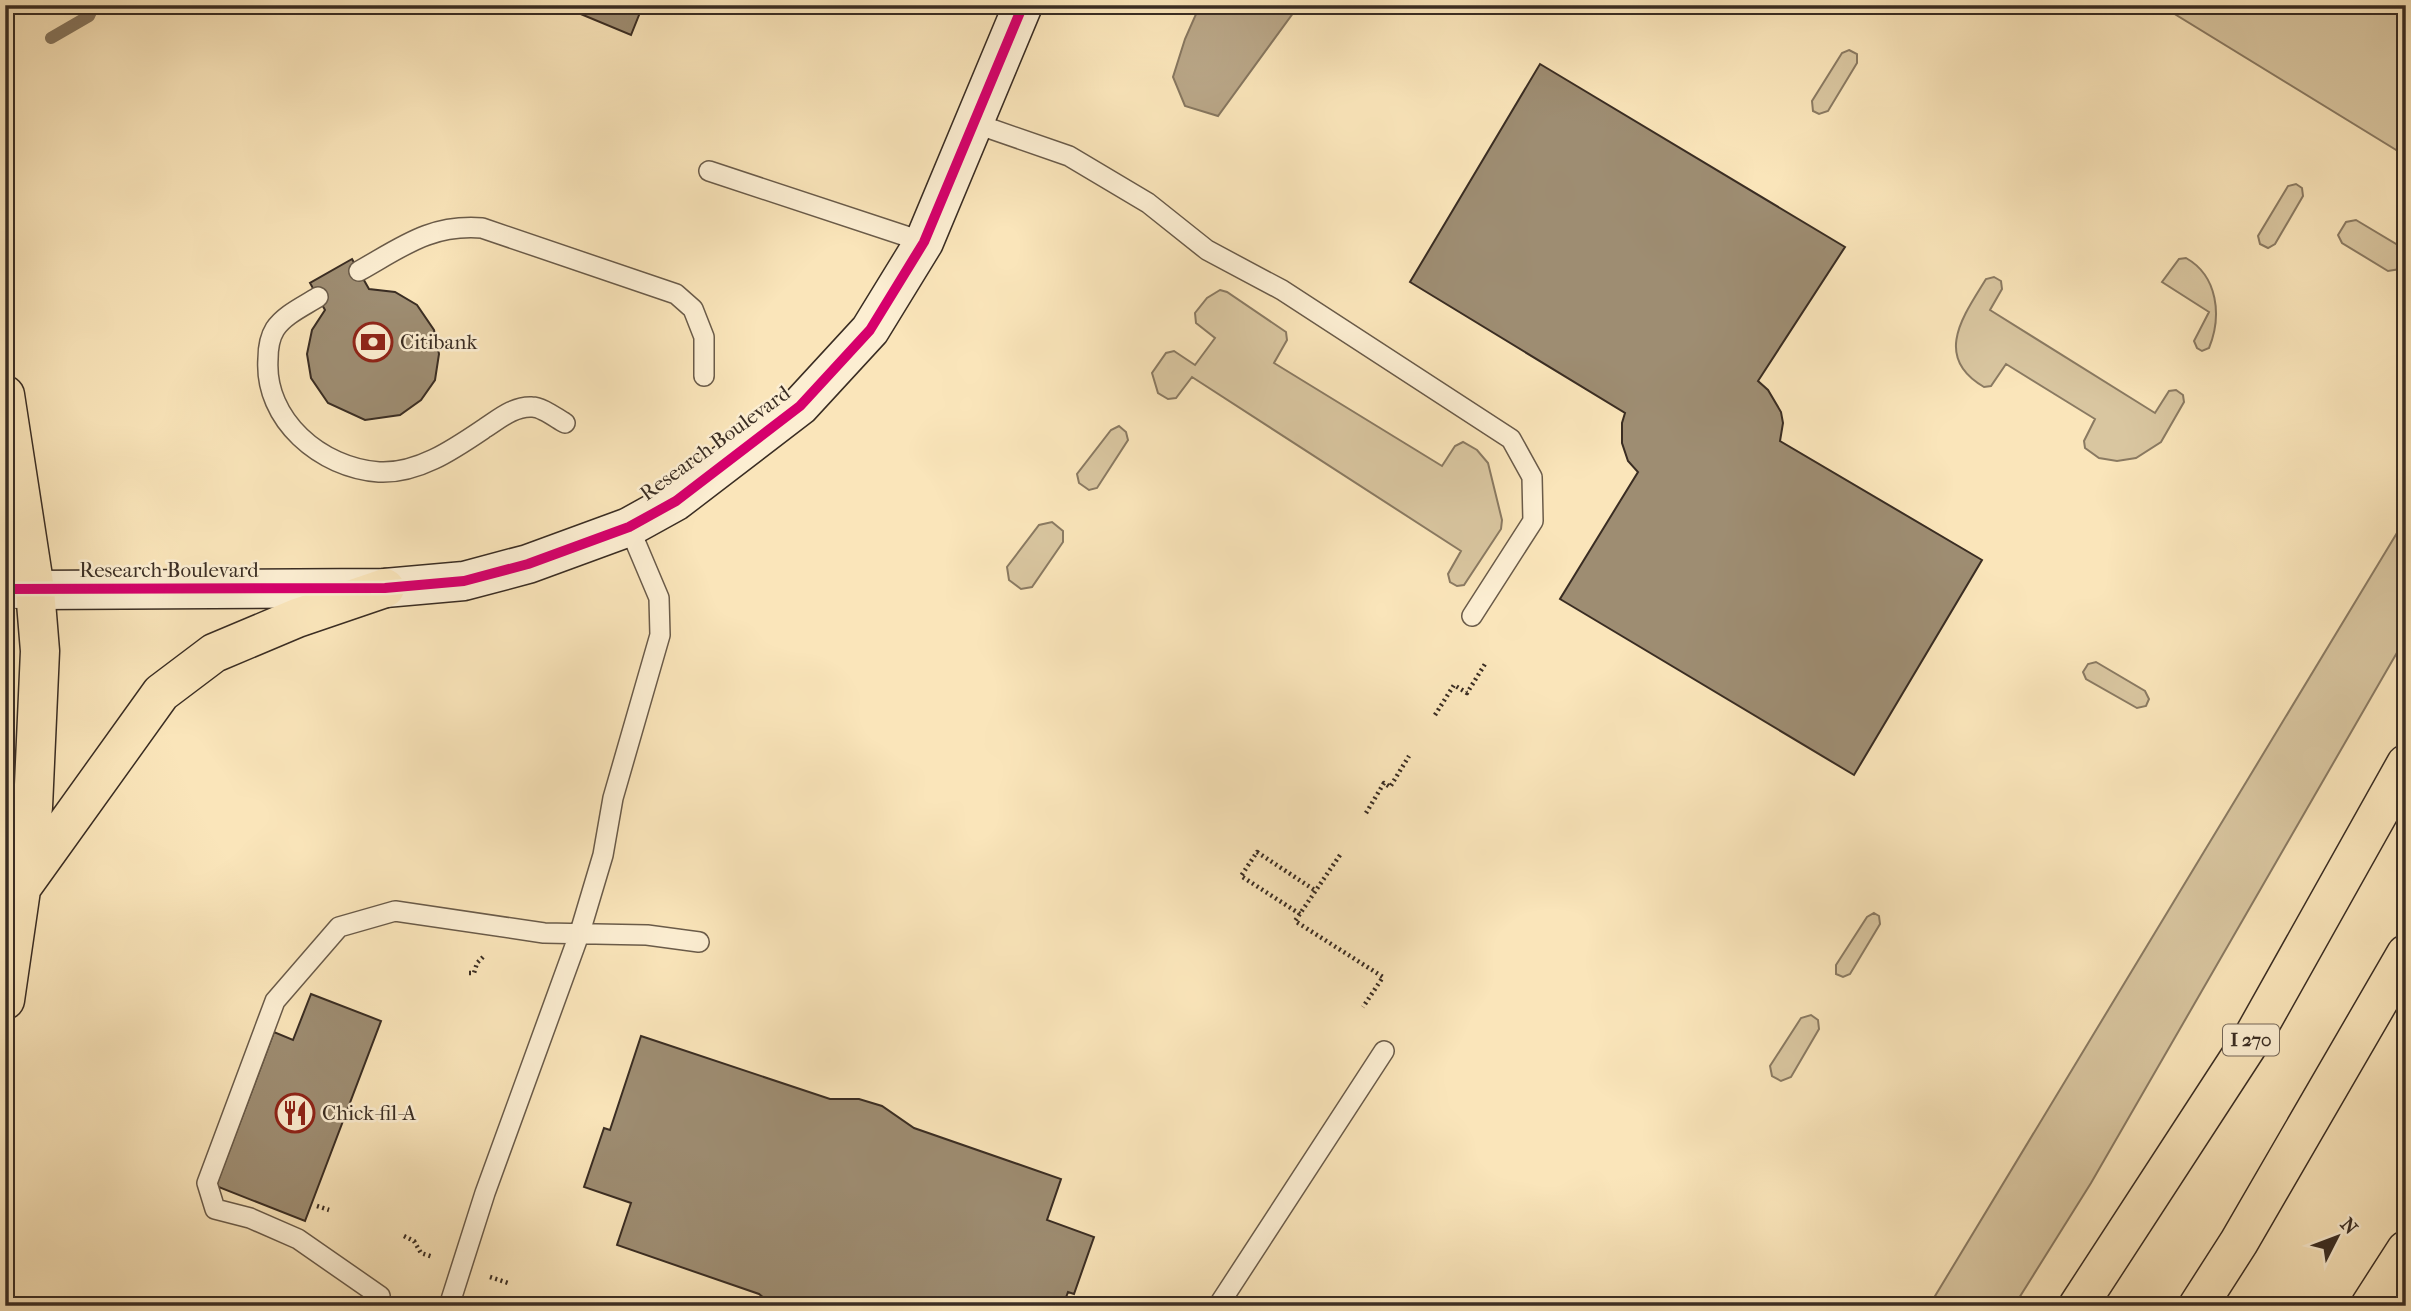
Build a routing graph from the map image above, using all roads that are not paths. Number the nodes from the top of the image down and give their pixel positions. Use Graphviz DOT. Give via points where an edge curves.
graph roads {
  1 [pos="1023,5"];
  2 [pos="974,124"];
  3 [pos="709,171"];
  4 [pos="924,242"];
  5 [pos="359,271"];
  6 [pos="318,297"];
  7 [pos="704,376"];
  8 [pos="5,395"];
  9 [pos="565,423"];
  10 [pos="629,527"];
  11 [pos="385,588"];
  12 [pos="20,589"];
  13 [pos="1472,616"];
  14 [pos="2406,764"];
  15 [pos="23,886"];
  16 [pos="580,932"];
  17 [pos="699,942"];
  18 [pos="2406,954"];
  19 [pos="5,1000"];
  20 [pos="1384,1051"];
  21 [pos="2406,1250"];
  22 [pos="380,1296"];
  23 [pos="449,1306"];
  24 [pos="1218,1306"];
  25 [pos="2078,1306"];
  26 [pos="2198,1306"];
  27 [pos="2370,1306"];
  1 -- 2 [label="street, Research Boulevard"];
  2 -- 4 [label="street, Research Boulevard"];
  2 -- 13 [label="lane" via="1069,156 1148,203 1207,250 1282,290 1511,439 1532,477 1532,521"];
  3 -- 4 [label="lane"];
  4 -- 10 [label="street, Research Boulevard" via="870,330 800,407 676,501"];
  5 -- 7 [label="lane" via="423,235 460,226 482,228 676,294 693,309 704,337"];
  6 -- 9 [label="lane" via="274,329 267,374 277,409 293,432 349,467 380,472 410,468 444,455 513,409 534,407"];
  8 -- 12 [label="main road"];
  10 -- 11 [label="street, Research Boulevard" via="528,564 464,581"];
  10 -- 16 [label="lane" via="659,598 660,635"];
  11 -- 12 [label="street, Research Boulevard"];
  11 -- 15 [label="main road" via="214,653 161,692"];
  12 -- 15 [label="main road" via="40,651 33,807"];
  14 -- 25 [label="main road, I 270" via="2253,1037"];
  15 -- 19 [label="main road"];
  16 -- 17 [label="lane"];
  16 -- 22 [label="lane" via="544,933 395,911 340,927 275,1001 207,1184 215,1209 299,1239"];
  16 -- 23 [label="lane"];
  18 -- 26 [label="main road"];
  20 -- 24 [label="lane"];
  21 -- 27 [label="main road"];
}
